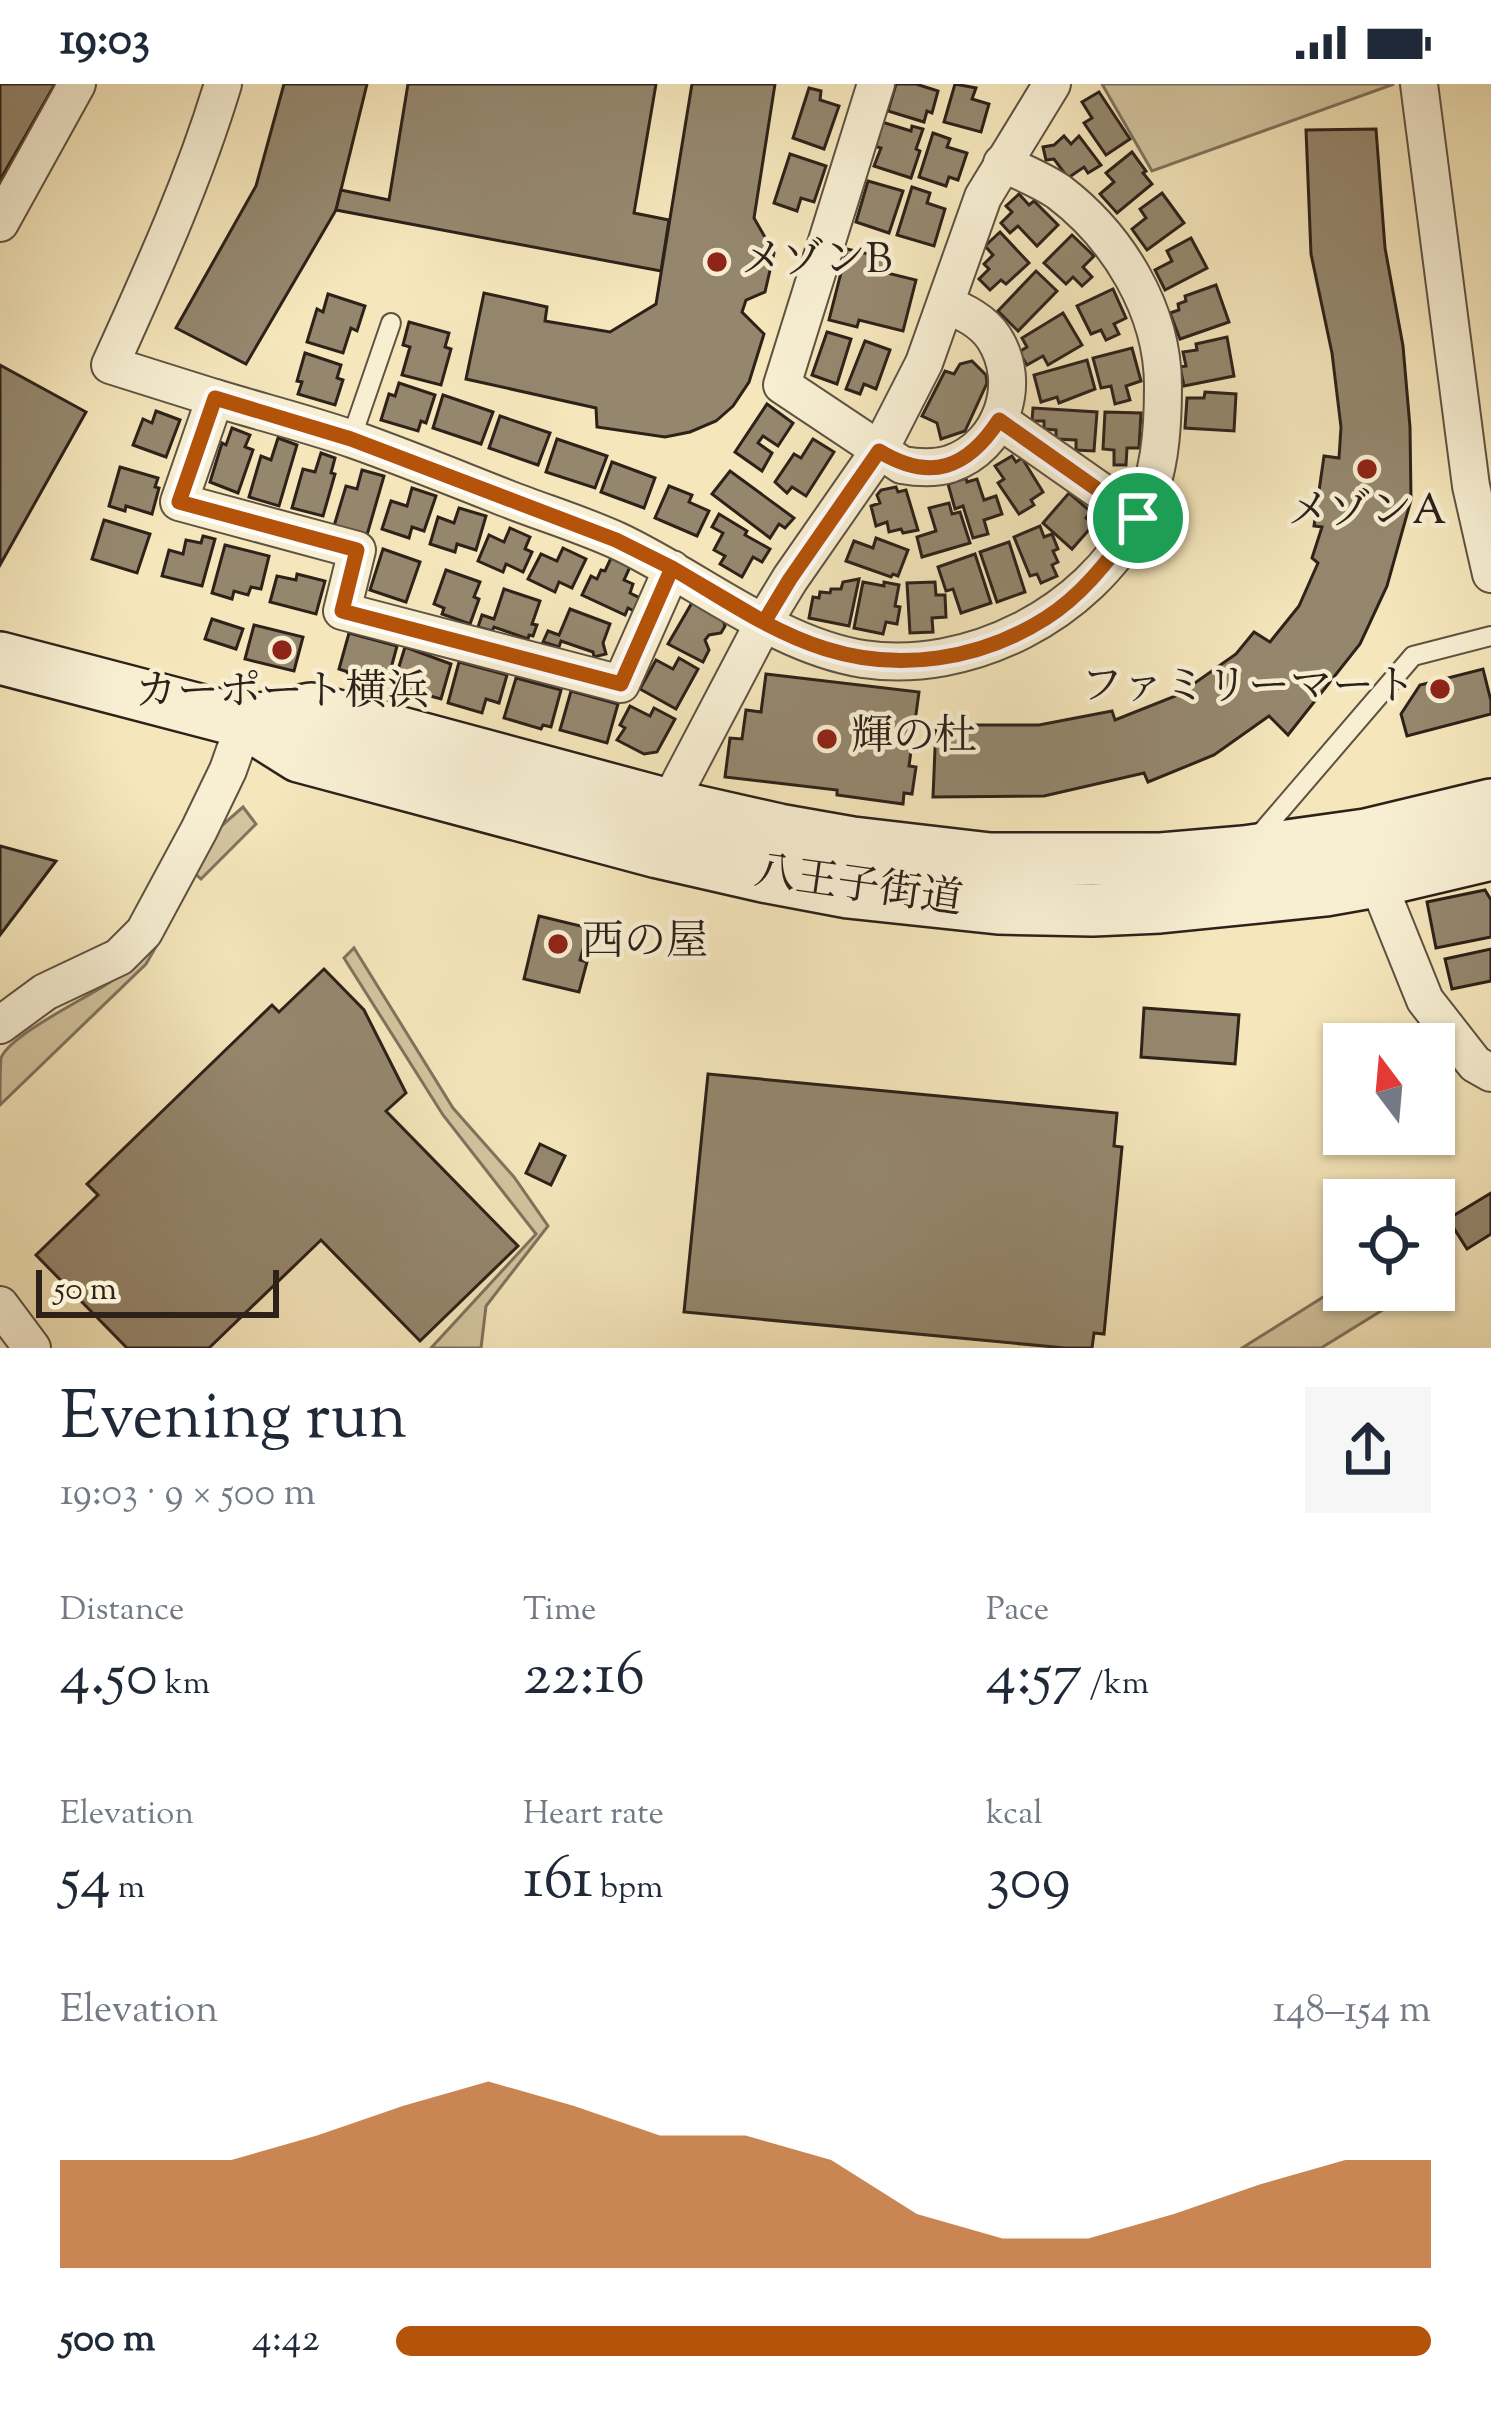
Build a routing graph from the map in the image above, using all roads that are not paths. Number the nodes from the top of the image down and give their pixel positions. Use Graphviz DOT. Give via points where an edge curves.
graph roads {
  1 [pos="77,84"];
  2 [pos="224,84"];
  3 [pos="876,84"];
  4 [pos="1052,84"];
  5 [pos="1419,84"];
  6 [pos="1002,163"];
  7 [pos="0,224"];
  8 [pos="947,304"];
  9 [pos="391,322"];
  10 [pos="215,398"];
  11 [pos="999,420"];
  12 [pos="351,439"];
  13 [pos="879,451"];
  14 [pos="1481,484"];
  15 [pos="1138,518"];
  16 [pos="672,568"];
  17 [pos="1491,574"];
  18 [pos="764,622"];
  19 [pos="1491,636"];
  20 [pos="0,658"];
  21 [pos="245,722"];
  22 [pos="668,805"];
  23 [pos="1491,805"];
  24 [pos="1244,852"];
  25 [pos="1491,854"];
  26 [pos="1371,858"];
  27 [pos="0,1025"];
  28 [pos="1491,1073"];
  29 [pos="0,1305"];
  30 [pos="32,1348"];
  1 -- 7 [label="street"];
  2 -- 10 [label="street" via="177,219 110,365"];
  3 -- 13 [label="street" via="782,385"];
  4 -- 6 [label="street"];
  5 -- 14 [label="street"];
  6 -- 8 [label="street"];
  6 -- 15 [label="street" via="1085,215 1138,283 1163,376 1156,472"];
  8 -- 11 [label="street" via="992,335 1002,356 1007,402"];
  8 -- 13 [label="street"];
  9 -- 12 [label="lane"];
  10 -- 12 [label="street"];
  10 -- 16 [label="street" via="179,502 357,550 342,611 621,684"];
  11 -- 13 [label="street" via="971,454 949,464 902,465"];
  11 -- 15 [label="street"];
  12 -- 16 [label="street"];
  13 -- 18 [label="street"];
  14 -- 17 [label="street"];
  15 -- 18 [label="street" via="1047,618 943,658 858,658"];
  16 -- 18 [label="street"];
  18 -- 22 [label="street"];
  19 -- 24 [label="lane" via="1413,656"];
  20 -- 21 [label="street, 八王子街道"];
  21 -- 22 [label="street, 八王子街道" via="310,710"];
  21 -- 26 [label="street, 八王子街道" via="299,756 658,852 848,892 1093,910 1242,900"];
  21 -- 27 [label="street" via="200,830 144,932 119,956"];
  22 -- 24 [label="street, 八王子街道" via="853,843 990,859"];
  23 -- 26 [label="street, 八王子街道"];
  24 -- 26 [label="street, 八王子街道"];
  25 -- 26 [label="street, 八王子街道"];
  26 -- 28 [label="street" via="1425,1000 1474,1064"];
  29 -- 30 [label="street"];
}
